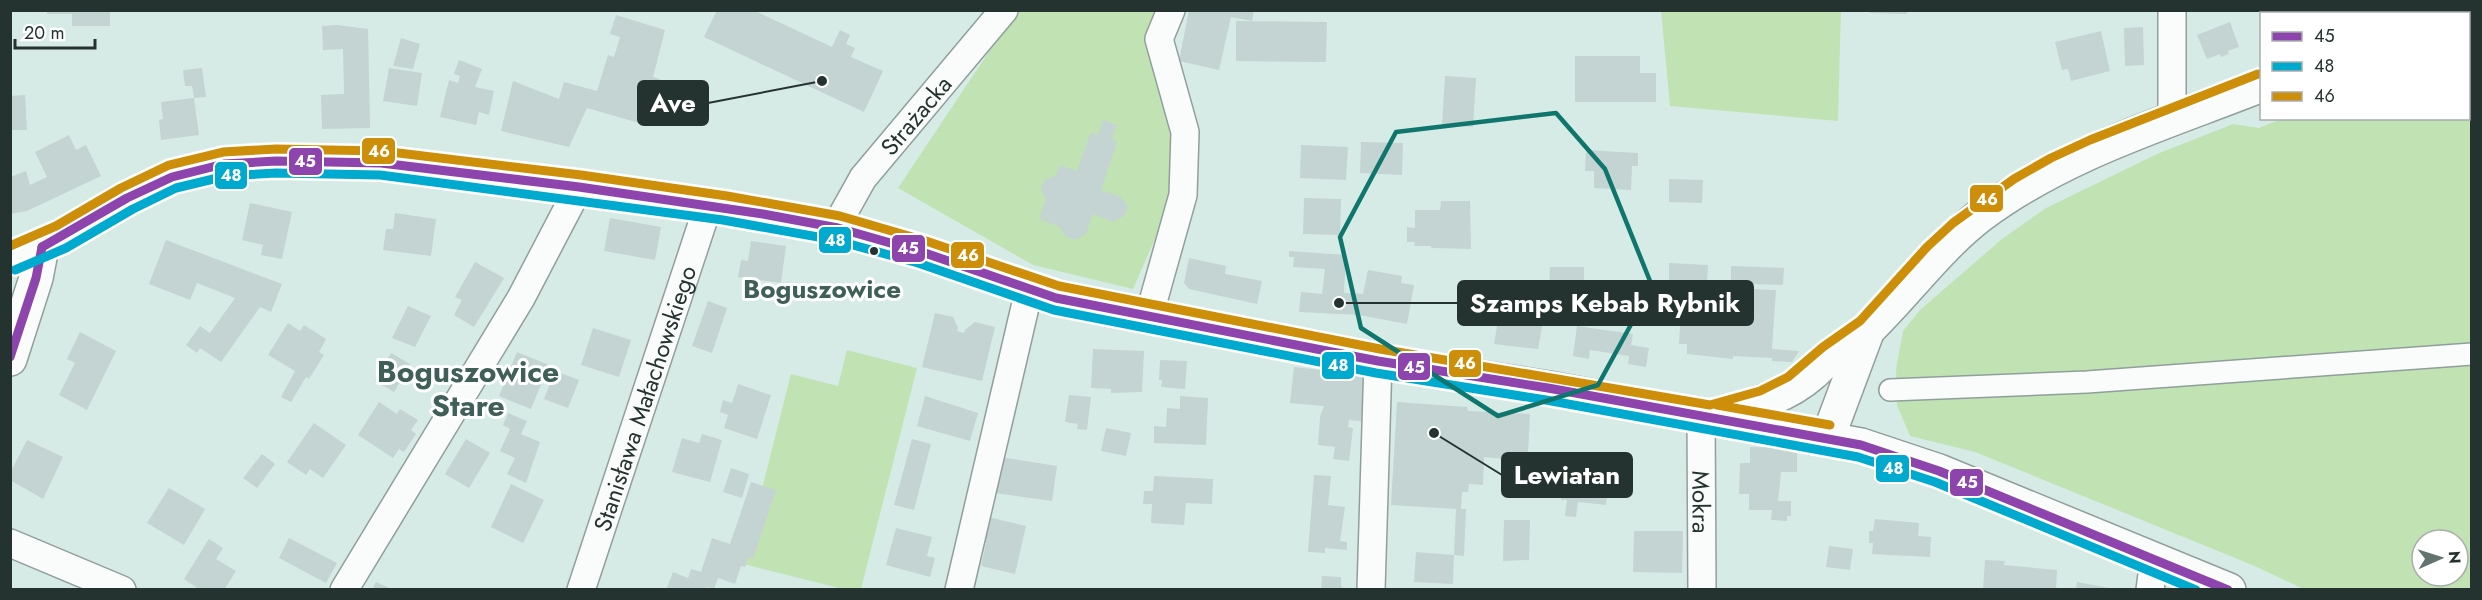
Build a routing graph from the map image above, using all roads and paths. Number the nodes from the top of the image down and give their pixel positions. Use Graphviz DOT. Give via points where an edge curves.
graph roads {
  1 [pos="1004,10"];
  2 [pos="1171,10"];
  3 [pos="2172,10"];
  4 [pos="2260,86"];
  5 [pos="2172,120"];
  6 [pos="579,187"];
  7 [pos="708,206"];
  8 [pos="838,228"];
  9 [pos="42,247"];
  10 [pos="10,259"];
  11 [pos="1029,290"];
  12 [pos="1149,316"];
  13 [pos="1868,330"];
  14 [pos="2472,354"];
  15 [pos="10,359"];
  16 [pos="1378,361"];
  17 [pos="1812,375"];
  18 [pos="1890,390"];
  19 [pos="1706,416"];
  20 [pos="1816,435"];
  21 [pos="10,543"];
  22 [pos="2152,574"];
  23 [pos="122,590"];
  24 [pos="344,590"];
  25 [pos="581,590"];
  26 [pos="959,590"];
  27 [pos="1371,590"];
  28 [pos="1702,590"];
  29 [pos="2229,590"];
  1 -- 8 [label="street, Strażacka" via="863,178"];
  2 -- 12 [label="street" via="1159,39 1185,132 1183,195"];
  3 -- 5 [label="street"];
  4 -- 5 [label="street"];
  5 -- 13 [label="street" via="2056,168 2001,201 1936,255"];
  6 -- 7 [label="street"];
  6 -- 9 [label="street" via="381,163 224,164 172,177"];
  6 -- 24 [label="street" via="521,298"];
  7 -- 8 [label="street"];
  7 -- 25 [label="street, Stanisława Małachowskiego"];
  8 -- 11 [label="street" via="922,252"];
  9 -- 10 [label="street"];
  9 -- 15 [label="street" via="34,288"];
  11 -- 12 [label="street"];
  11 -- 26 [label="street"];
  12 -- 16 [label="street"];
  13 -- 17 [label="street"];
  13 -- 20 [label="street"];
  14 -- 18 [label="street" via="2087,382"];
  16 -- 19 [label="street"];
  16 -- 27 [label="street"];
  17 -- 19 [label="street" via="1780,395"];
  17 -- 20 [label="street" via="1804,403"];
  19 -- 20 [label="street"];
  19 -- 28 [label="street, Mokra"];
  20 -- 22 [label="street" via="1897,455"];
  21 -- 23 [label="street"];
  22 -- 29 [label="street"];
}
